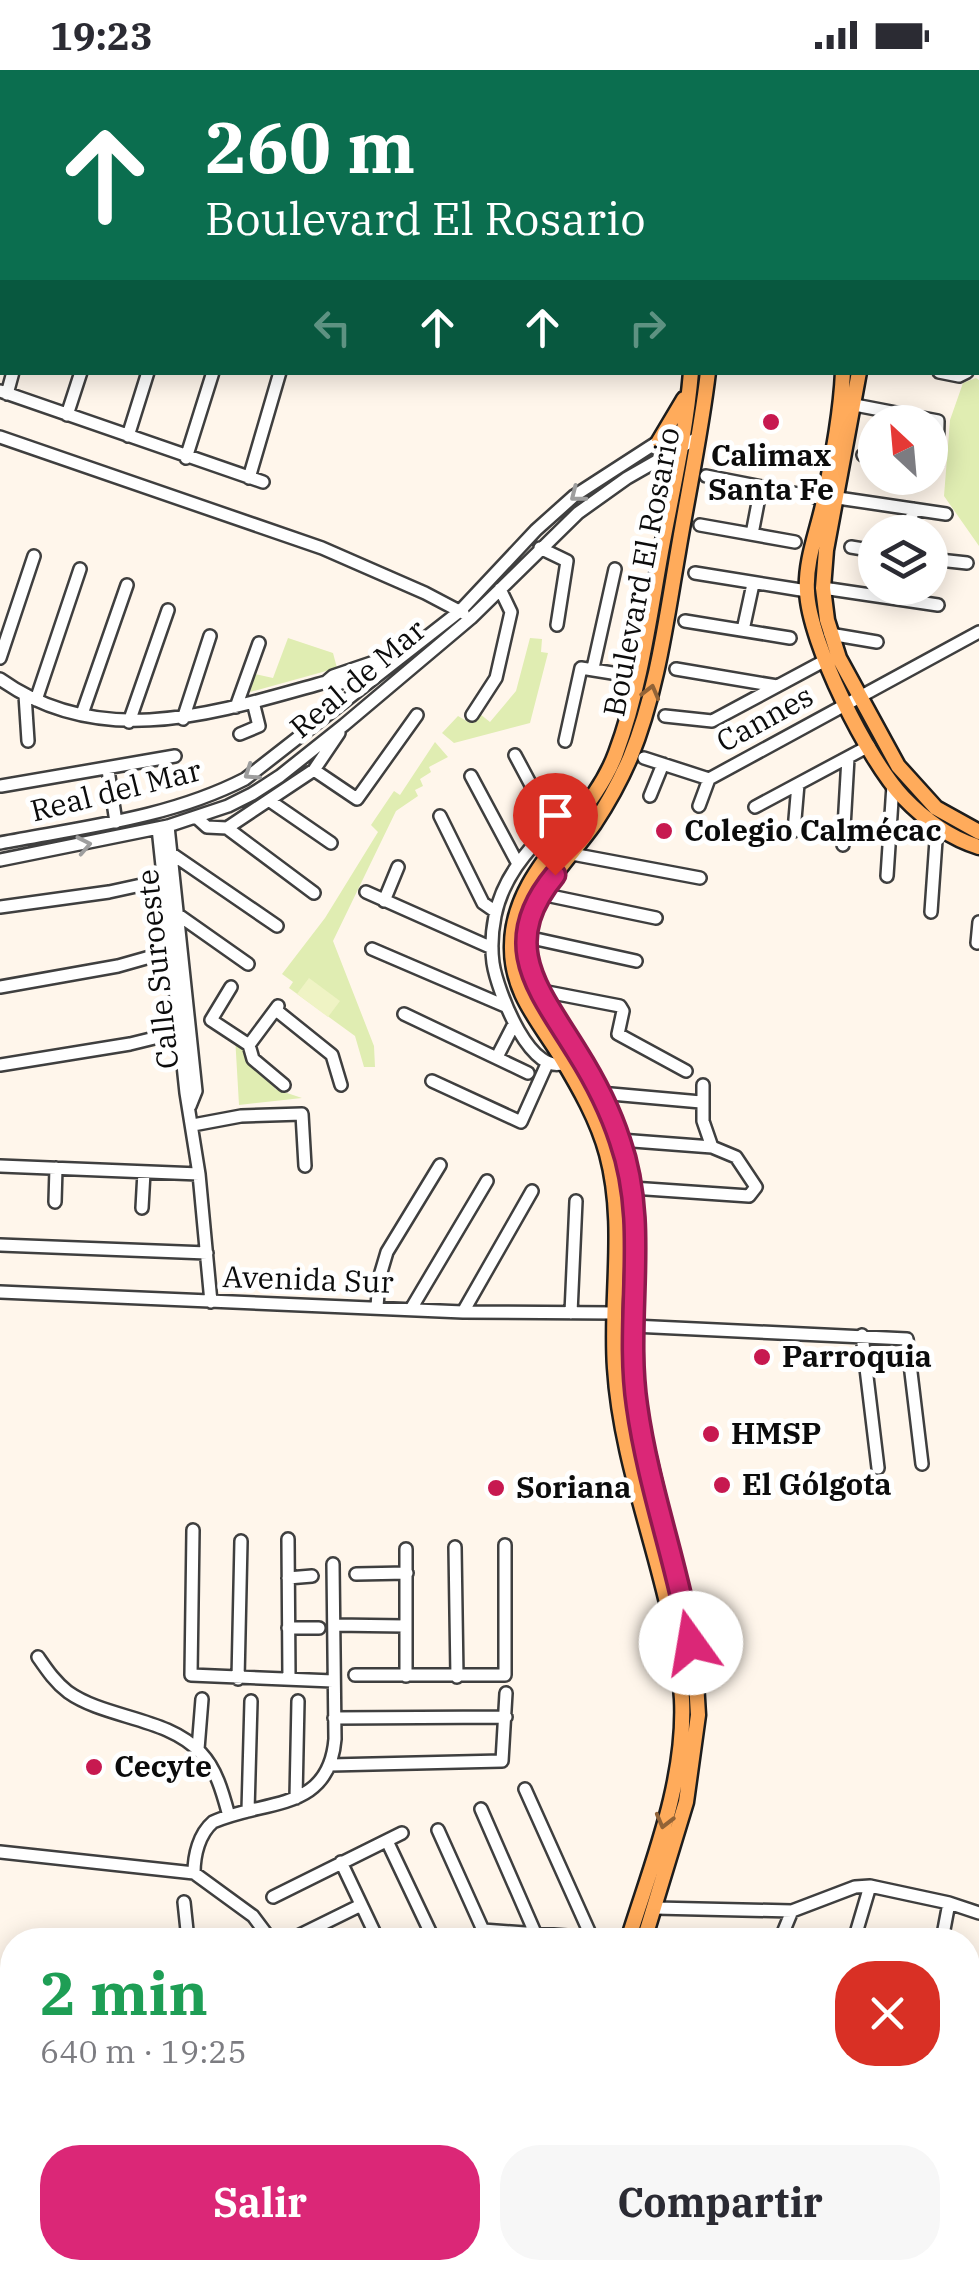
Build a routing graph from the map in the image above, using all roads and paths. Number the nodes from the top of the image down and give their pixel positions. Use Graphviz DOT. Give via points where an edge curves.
graph roads {
  1 [pos="79,375"];
  2 [pos="147,375"];
  3 [pos="212,375"];
  4 [pos="279,375"];
  5 [pos="691,375"];
  6 [pos="708,375"];
  7 [pos="843,375"];
  8 [pos="859,375"];
  9 [pos="690,389"];
  10 [pos="3,392"];
  11 [pos="855,405"];
  12 [pos="858,406"];
  13 [pos="67,415"];
  14 [pos="0,436"];
  15 [pos="128,436"];
  16 [pos="697,438"];
  17 [pos="658,441"];
  18 [pos="682,447"];
  19 [pos="838,454"];
  20 [pos="186,458"];
  21 [pos="706,476"];
  22 [pos="249,478"];
  23 [pos="263,482"];
  24 [pos="762,487"];
  25 [pos="831,499"];
  26 [pos="913,509"];
  27 [pos="946,514"];
  28 [pos="912,515"];
  29 [pos="700,525"];
  30 [pos="752,534"];
  31 [pos="796,542"];
  32 [pos="540,548"];
  33 [pos="851,548"];
  34 [pos="819,549"];
  35 [pos="858,549"];
  36 [pos="34,556"];
  37 [pos="948,561"];
  38 [pos="967,564"];
  39 [pos="80,569"];
  40 [pos="615,569"];
  41 [pos="695,573"];
  42 [pos="753,584"];
  43 [pos="127,585"];
  44 [pos="823,588"];
  45 [pos="500,589"];
  46 [pos="807,591"];
  47 [pos="938,606"];
  48 [pos="168,610"];
  49 [pos="465,615"];
  50 [pos="685,621"];
  51 [pos="557,624"];
  52 [pos="743,630"];
  53 [pos="979,632"];
  54 [pos="830,634"];
  55 [pos="210,636"];
  56 [pos="790,638"];
  57 [pos="877,642"];
  58 [pos="259,643"];
  59 [pos="0,658"];
  60 [pos="824,661"];
  61 [pos="393,664"];
  62 [pos="593,668"];
  63 [pos="676,669"];
  64 [pos="409,670"];
  65 [pos="638,678"];
  66 [pos="0,679"];
  67 [pos="778,686"];
  68 [pos="31,698"];
  69 [pos="853,700"];
  70 [pos="253,702"];
  71 [pos="236,706"];
  72 [pos="82,714"];
  73 [pos="417,715"];
  74 [pos="472,715"];
  75 [pos="666,716"];
  76 [pos="183,719"];
  77 [pos="129,722"];
  78 [pos="344,725"];
  79 [pos="240,734"];
  80 [pos="28,741"];
  81 [pos="566,741"];
  82 [pos="869,746"];
  83 [pos="515,754"];
  84 [pos="175,756"];
  85 [pos="644,758"];
  86 [pos="848,758"];
  87 [pos="662,764"];
  88 [pos="108,770"];
  89 [pos="314,770"];
  90 [pos="471,776"];
  91 [pos="709,779"];
  92 [pos="798,784"];
  93 [pos="892,785"];
  94 [pos="1,786"];
  95 [pos="650,796"];
  96 [pos="270,801"];
  97 [pos="698,806"];
  98 [pos="755,807"];
  99 [pos="440,816"];
  100 [pos="197,818"];
  101 [pos="116,822"];
  102 [pos="552,825"];
  103 [pos="937,826"];
  104 [pos="163,827"];
  105 [pos="226,828"];
  106 [pos="794,831"];
  107 [pos="979,832"];
  108 [pos="562,839"];
  109 [pos="0,843"];
  110 [pos="331,843"];
  111 [pos="843,844"];
  112 [pos="979,847"];
  113 [pos="172,854"];
  114 [pos="572,854"];
  115 [pos="0,860"];
  116 [pos="518,864"];
  117 [pos="398,867"];
  118 [pos="887,876"];
  119 [pos="700,878"];
  120 [pos="164,880"];
  121 [pos="366,892"];
  122 [pos="314,893"];
  123 [pos="541,894"];
  124 [pos="384,900"];
  125 [pos="0,907"];
  126 [pos="496,912"];
  127 [pos="932,912"];
  128 [pos="178,914"];
  129 [pos="656,918"];
  130 [pos="979,922"];
  131 [pos="277,926"];
  132 [pos="528,937"];
  133 [pos="977,944"];
  134 [pos="372,948"];
  135 [pos="492,948"];
  136 [pos="170,951"];
  137 [pos="636,960"];
  138 [pos="248,964"];
  139 [pos="0,987"];
  140 [pos="231,988"];
  141 [pos="536,990"];
  142 [pos="505,1006"];
  143 [pos="404,1014"];
  144 [pos="212,1020"];
  145 [pos="514,1024"];
  146 [pos="184,1027"];
  147 [pos="249,1045"];
  148 [pos="578,1053"];
  149 [pos="496,1057"];
  150 [pos="547,1064"];
  151 [pos="564,1064"];
  152 [pos="0,1065"];
  153 [pos="686,1070"];
  154 [pos="528,1073"];
  155 [pos="432,1080"];
  156 [pos="284,1085"];
  157 [pos="340,1085"];
  158 [pos="703,1085"];
  159 [pos="600,1093"];
  160 [pos="702,1102"];
  161 [pos="193,1125"];
  162 [pos="620,1140"];
  163 [pos="712,1147"];
  164 [pos="440,1164"];
  165 [pos="0,1166"];
  166 [pos="305,1166"];
  167 [pos="56,1168"];
  168 [pos="144,1172"];
  169 [pos="199,1174"];
  170 [pos="487,1181"];
  171 [pos="632,1188"];
  172 [pos="532,1191"];
  173 [pos="576,1201"];
  174 [pos="54,1202"];
  175 [pos="142,1208"];
  176 [pos="0,1246"];
  177 [pos="207,1252"];
  178 [pos="0,1292"];
  179 [pos="211,1302"];
  180 [pos="377,1307"];
  181 [pos="411,1309"];
  182 [pos="462,1312"];
  183 [pos="571,1313"];
  184 [pos="614,1313"];
  185 [pos="633,1326"];
  186 [pos="862,1335"];
  187 [pos="639,1417"];
  188 [pos="621,1419"];
  189 [pos="922,1464"];
  190 [pos="878,1468"];
  191 [pos="193,1530"];
  192 [pos="288,1539"];
  193 [pos="241,1541"];
  194 [pos="504,1545"];
  195 [pos="455,1547"];
  196 [pos="406,1549"];
  197 [pos="334,1564"];
  198 [pos="406,1573"];
  199 [pos="356,1574"];
  200 [pos="312,1576"];
  201 [pos="288,1578"];
  202 [pos="334,1626"];
  203 [pos="406,1626"];
  204 [pos="288,1628"];
  205 [pos="319,1628"];
  206 [pos="38,1657"];
  207 [pos="355,1674"];
  208 [pos="406,1676"];
  209 [pos="457,1677"];
  210 [pos="238,1679"];
  211 [pos="289,1679"];
  212 [pos="333,1681"];
  213 [pos="506,1693"];
  214 [pos="202,1699"];
  215 [pos="250,1700"];
  216 [pos="298,1701"];
  217 [pos="506,1717"];
  218 [pos="334,1718"];
  219 [pos="198,1750"];
  220 [pos="330,1765"];
  221 [pos="685,1766"];
  222 [pos="525,1789"];
  223 [pos="296,1798"];
  224 [pos="481,1809"];
  225 [pos="248,1811"];
  226 [pos="229,1816"];
  227 [pos="438,1830"];
  228 [pos="402,1833"];
  229 [pos="388,1840"];
  230 [pos="0,1852"];
  231 [pos="342,1862"];
  232 [pos="194,1873"];
  233 [pos="870,1886"];
  234 [pos="274,1897"];
  235 [pos="184,1902"];
  236 [pos="948,1903"];
  237 [pos="361,1906"];
  238 [pos="655,1908"];
  239 [pos="792,1911"];
  240 [pos="979,1913"];
  241 [pos="187,1928"];
  242 [pos="262,1928"];
  243 [pos="315,1928"];
  244 [pos="372,1928"];
  245 [pos="428,1928"];
  246 [pos="481,1928"];
  247 [pos="533,1928"];
  248 [pos="588,1928"];
  249 [pos="630,1928"];
  250 [pos="648,1928"];
  251 [pos="785,1928"];
  252 [pos="858,1928"];
  253 [pos="944,1928"];
  1 -- 13 [label="street"];
  2 -- 15 [label="street"];
  3 -- 20 [label="street"];
  4 -- 22 [label="street"];
  5 -- 9 [label="main road, Boulevard El Rosario"];
  6 -- 16 [label="main road, Boulevard El Rosario"];
  7 -- 19 [label="main road"];
  8 -- 11 [label="main road"];
  9 -- 17 [label="main road"];
  9 -- 18 [label="main road, Boulevard El Rosario"];
  10 -- 13 [label="street"];
  11 -- 12 [label="street"];
  11 -- 19 [label="main road"];
  13 -- 15 [label="street"];
  14 -- 49 [label="street" via="322,548"];
  15 -- 20 [label="street"];
  16 -- 18 [label="street, Real de Mar"];
  114 -- 16 [label="main road, Boulevard El Rosario, one-way" via="617,785 649,701"];
  17 -- 49 [label="street, Real del Mar, one-way" via="574,496 536,530"];
  18 -- 32 [label="street, Real de Mar" via="596,499"];
  18 -- 65 [label="main road, Boulevard El Rosario"];
  19 -- 25 [label="main road"];
  20 -- 22 [label="street"];
  21 -- 24 [label="street"];
  22 -- 23 [label="street"];
  24 -- 25 [label="street"];
  24 -- 30 [label="street"];
  25 -- 26 [label="street"];
  25 -- 34 [label="main road"];
  26 -- 27 [label="street"];
  26 -- 28 [label="street"];
  29 -- 30 [label="street"];
  30 -- 31 [label="street"];
  32 -- 45 [label="street, Real de Mar"];
  32 -- 51 [label="street" via="567,560"];
  33 -- 35 [label="street"];
  34 -- 44 [label="main road"];
  34 -- 46 [label="main road"];
  36 -- 59 [label="street"];
  37 -- 38 [label="street"];
  39 -- 68 [label="street"];
  40 -- 62 [label="street"];
  41 -- 42 [label="street"];
  42 -- 46 [label="street"];
  42 -- 52 [label="street"];
  43 -- 72 [label="street"];
  44 -- 47 [label="street"];
  44 -- 54 [label="main road"];
  45 -- 49 [label="street, Real de Mar"];
  45 -- 74 [label="street" via="511,612 500,662"];
  46 -- 60 [label="main road"];
  48 -- 77 [label="street"];
  49 -- 61 [label="street, Real del Mar"];
  49 -- 64 [label="street, Real de Mar"];
  50 -- 52 [label="street"];
  52 -- 56 [label="street"];
  53 -- 69 [label="street, Cannes"];
  54 -- 57 [label="street"];
  54 -- 69 [label="main road"];
  55 -- 76 [label="street"];
  58 -- 71 [label="street"];
  60 -- 67 [label="street"];
  60 -- 69 [label="main road"];
  61 -- 64 [label="street"];
  61 -- 70 [label="street" via="381,660"];
  61 -- 101 [label="street, Real del Mar, one-way" via="245,778 196,800"];
  62 -- 65 [label="street"];
  62 -- 81 [label="street" via="580,670"];
  63 -- 67 [label="street"];
  64 -- 78 [label="street, Real de Mar"];
  65 -- 108 [label="main road, Boulevard El Rosario" via="616,754"];
  66 -- 68 [label="street"];
  67 -- 75 [label="street" via="712,722"];
  68 -- 72 [label="street"];
  68 -- 80 [label="street"];
  69 -- 82 [label="main road"];
  69 -- 91 [label="street, Cannes"];
  69 -- 107 [label="main road" via="908,780 949,818"];
  70 -- 71 [label="street"];
  70 -- 79 [label="street" via="258,726"];
  71 -- 76 [label="street"];
  72 -- 77 [label="street"];
  73 -- 89 [label="street" via="355,800"];
  76 -- 77 [label="street"];
  78 -- 89 [label="street"];
  78 -- 100 [label="street, Real de Mar" via="252,794"];
  82 -- 86 [label="street"];
  82 -- 93 [label="main road"];
  83 -- 102 [label="street"];
  84 -- 88 [label="street"];
  85 -- 87 [label="street, Cannes"];
  86 -- 92 [label="street"];
  86 -- 111 [label="street"];
  87 -- 91 [label="street, Cannes"];
  87 -- 95 [label="street"];
  88 -- 94 [label="street"];
  88 -- 101 [label="street"];
  89 -- 96 [label="street"];
  90 -- 116 [label="street"];
  91 -- 97 [label="street, Cannes"];
  92 -- 98 [label="street"];
  92 -- 106 [label="street"];
  93 -- 103 [label="main road"];
  93 -- 118 [label="street"];
  96 -- 105 [label="street"];
  96 -- 110 [label="street"];
  99 -- 126 [label="street" via="483,903"];
  100 -- 104 [label="street, Real de Mar"];
  100 -- 105 [label="street" via="207,827"];
  101 -- 109 [label="street, Real del Mar"];
  102 -- 108 [label="street"];
  102 -- 116 [label="street"];
  103 -- 112 [label="main road"];
  103 -- 127 [label="street"];
  104 -- 113 [label="street, Calle Suroeste"];
  115 -- 104 [label="street, Real de Mar, one-way"];
  104 -- 120 [label="street, Calle Suroeste"];
  105 -- 122 [label="street"];
  108 -- 151 [label="main road, Boulevard El Rosario" via="528,884 512,944 520,992"];
  113 -- 128 [label="street, Calle Suroeste"];
  113 -- 131 [label="street"];
  114 -- 119 [label="street"];
  114 -- 123 [label="main road, Boulevard El Rosario"];
  116 -- 126 [label="street"];
  117 -- 124 [label="street"];
  120 -- 125 [label="street"];
  120 -- 136 [label="street, Calle Suroeste"];
  121 -- 124 [label="street"];
  123 -- 129 [label="street"];
  123 -- 132 [label="main road, Boulevard El Rosario"];
  124 -- 135 [label="street"];
  126 -- 135 [label="street"];
  128 -- 138 [label="street"];
  128 -- 146 [label="street, Calle Suroeste"];
  130 -- 133 [label="street"];
  132 -- 137 [label="street"];
  132 -- 141 [label="main road, Boulevard El Rosario"];
  134 -- 142 [label="street"];
  135 -- 142 [label="street"];
  136 -- 139 [label="street"];
  136 -- 146 [label="street, Calle Suroeste"];
  140 -- 144 [label="street"];
  141 -- 148 [label="main road, Boulevard El Rosario"];
  141 -- 153 [label="street" via="620,1006 618,1034"];
  142 -- 145 [label="street"];
  143 -- 149 [label="street"];
  144 -- 146 [label="street"];
  144 -- 147 [label="street"];
  145 -- 149 [label="street"];
  145 -- 150 [label="street"];
  146 -- 152 [label="street" via="130,1044"];
  146 -- 161 [label="street, Calle Suroeste" via="196,1090"];
  147 -- 156 [label="street" via="253,1059"];
  147 -- 157 [label="street" via="277,1008 332,1055"];
  148 -- 151 [label="street"];
  148 -- 159 [label="main road, Boulevard El Rosario"];
  149 -- 154 [label="street"];
  150 -- 151 [label="street"];
  150 -- 155 [label="street" via="521,1122"];
  151 -- 184 [label="main road, Boulevard El Rosario" via="602,1136 613,1180"];
  158 -- 160 [label="street"];
  159 -- 160 [label="street"];
  159 -- 162 [label="main road, Boulevard El Rosario"];
  160 -- 163 [label="street"];
  161 -- 166 [label="street" via="302,1114"];
  161 -- 169 [label="street, Calle Suroeste"];
  162 -- 163 [label="street"];
  162 -- 171 [label="main road, Boulevard El Rosario"];
  163 -- 171 [label="street" via="736,1157 756,1190 749,1196"];
  164 -- 180 [label="street" via="387,1252"];
  165 -- 167 [label="street"];
  167 -- 168 [label="street"];
  167 -- 174 [label="street"];
  168 -- 169 [label="street"];
  168 -- 175 [label="street"];
  169 -- 177 [label="street, Calle Suroeste"];
  170 -- 181 [label="street"];
  171 -- 185 [label="main road, Boulevard El Rosario"];
  172 -- 182 [label="street"];
  173 -- 183 [label="street"];
  176 -- 177 [label="street"];
  177 -- 179 [label="street, Calle Suroeste"];
  178 -- 179 [label="street, Avenida Sur"];
  179 -- 180 [label="street, Avenida Sur"];
  180 -- 181 [label="street, Avenida Sur"];
  181 -- 182 [label="street, Avenida Sur"];
  182 -- 183 [label="street, Avenida Sur"];
  183 -- 184 [label="street, Avenida Sur"];
  184 -- 188 [label="main road, Boulevard El Rosario"];
  185 -- 186 [label="street"];
  185 -- 187 [label="main road, Boulevard El Rosario"];
  186 -- 189 [label="street" via="907,1338"];
  186 -- 190 [label="street"];
  187 -- 188 [label="main road"];
  187 -- 221 [label="main road, Boulevard El Rosario" via="695,1665 698,1715"];
  188 -- 221 [label="main road, Boulevard El Rosario" via="680,1672"];
  191 -- 210 [label="street" via="192,1676"];
  192 -- 201 [label="street"];
  193 -- 210 [label="street"];
  194 -- 209 [label="street" via="505,1676"];
  195 -- 209 [label="street"];
  196 -- 198 [label="street"];
  197 -- 202 [label="street"];
  198 -- 199 [label="street"];
  198 -- 203 [label="street"];
  200 -- 201 [label="street"];
  201 -- 204 [label="street"];
  202 -- 203 [label="street"];
  202 -- 212 [label="street"];
  203 -- 208 [label="street"];
  204 -- 205 [label="street"];
  204 -- 211 [label="street"];
  206 -- 219 [label="street" via="71,1694"];
  207 -- 208 [label="street"];
  208 -- 209 [label="street"];
  210 -- 211 [label="street"];
  211 -- 212 [label="street"];
  212 -- 218 [label="street"];
  213 -- 217 [label="street"];
  214 -- 219 [label="street"];
  215 -- 225 [label="street"];
  216 -- 223 [label="street"];
  217 -- 218 [label="street"];
  217 -- 220 [label="street" via="504,1756 496,1764"];
  218 -- 220 [label="street"];
  219 -- 226 [label="street" via="212,1768"];
  220 -- 223 [label="street" via="316,1786"];
  221 -- 238 [label="main road" via="686,1802"];
  221 -- 249 [label="main road, one-way"];
  222 -- 248 [label="street"];
  223 -- 225 [label="street"];
  224 -- 247 [label="street"];
  225 -- 226 [label="street"];
  226 -- 232 [label="street" via="206,1828"];
  227 -- 246 [label="street"];
  228 -- 229 [label="street"];
  229 -- 231 [label="street"];
  229 -- 245 [label="street"];
  230 -- 232 [label="street"];
  231 -- 234 [label="street"];
  231 -- 237 [label="street"];
  232 -- 242 [label="street"];
  233 -- 236 [label="street"];
  233 -- 239 [label="street"];
  233 -- 252 [label="street"];
  235 -- 241 [label="street"];
  236 -- 240 [label="street"];
  236 -- 253 [label="street"];
  237 -- 243 [label="street"];
  237 -- 244 [label="street"];
  238 -- 239 [label="street"];
  238 -- 250 [label="main road"];
  239 -- 251 [label="street"];
}
